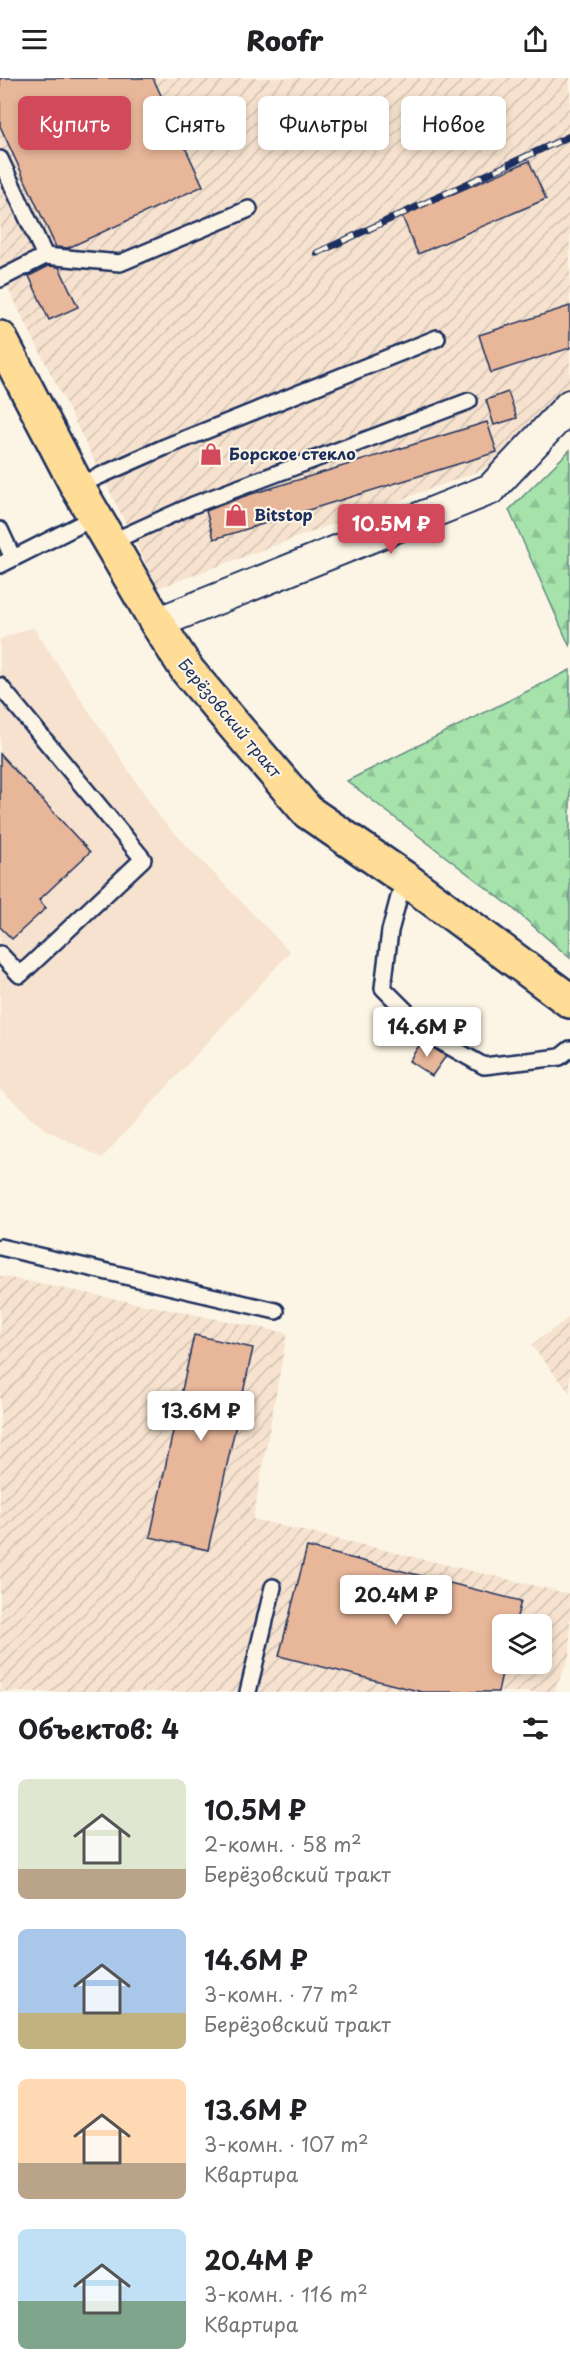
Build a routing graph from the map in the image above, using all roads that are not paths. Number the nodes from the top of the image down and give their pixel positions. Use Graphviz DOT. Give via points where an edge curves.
graph roads {
  1 [pos="0,159"];
  2 [pos="249,209"];
  3 [pos="45,256"];
  4 [pos="0,279"];
  5 [pos="0,338"];
  6 [pos="437,338"];
  7 [pos="469,401"];
  8 [pos="570,405"];
  9 [pos="77,486"];
  10 [pos="0,530"];
  11 [pos="102,530"];
  12 [pos="7,561"];
  13 [pos="157,623"];
  14 [pos="0,686"];
  15 [pos="404,878"];
  16 [pos="0,954"];
  17 [pos="570,1001"];
  18 [pos="570,1049"];
  19 [pos="0,1247"];
  20 [pos="276,1311"];
  21 [pos="273,1587"];
  22 [pos="248,1692"];
  1 -- 3 [label="lane"];
  2 -- 3 [label="lane" via="120,263"];
  3 -- 4 [label="lane"];
  5 -- 9 [label="main road, Берёзовский тракт"];
  6 -- 9 [label="lane"];
  7 -- 11 [label="lane" via="193,506"];
  8 -- 13 [label="street" via="490,489"];
  9 -- 11 [label="main road, Берёзовский тракт"];
  10 -- 12 [label="lane"];
  11 -- 12 [label="lane"];
  11 -- 13 [label="main road, Берёзовский тракт"];
  13 -- 15 [label="main road, Берёзовский тракт" via="188,671 308,812"];
  14 -- 16 [label="lane" via="143,859 20,975"];
  15 -- 17 [label="main road, Берёзовский тракт"];
  15 -- 18 [label="lane" via="390,931 383,988 431,1036 484,1066 560,1057"];
  19 -- 20 [label="lane"];
  21 -- 22 [label="lane"];
}
